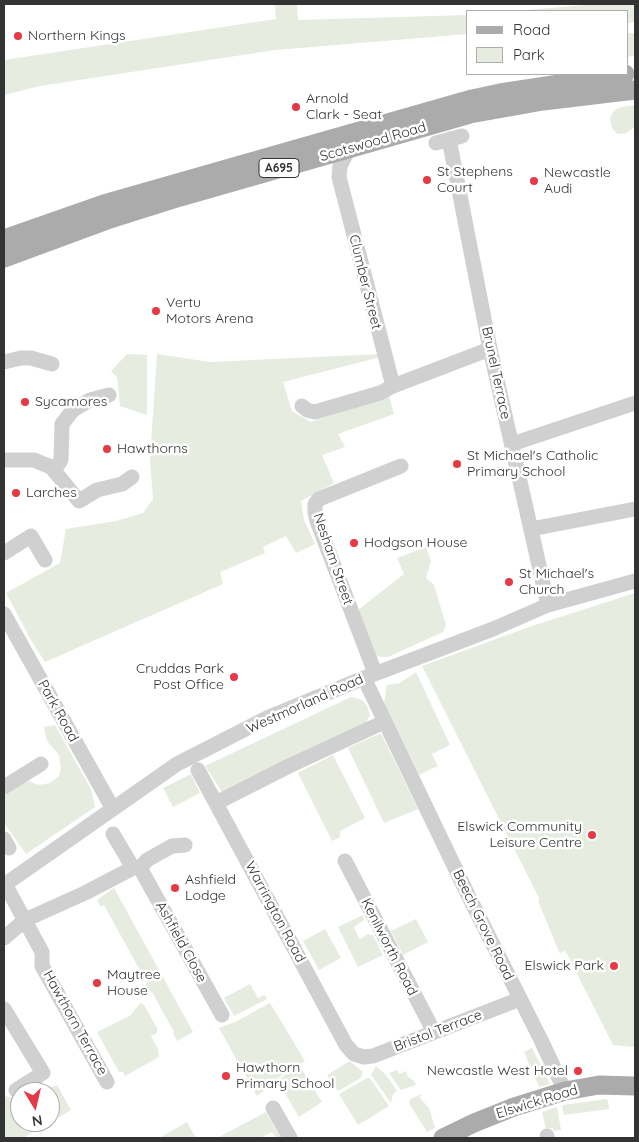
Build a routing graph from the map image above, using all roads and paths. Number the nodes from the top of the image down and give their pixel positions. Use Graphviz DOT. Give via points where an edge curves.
graph roads {
  1 [pos="619,75"];
  2 [pos="635,90"];
  3 [pos="449,139"];
  4 [pos="349,148"];
  5 [pos="314,159"];
  6 [pos="339,177"];
  7 [pos="4,239"];
  8 [pos="4,258"];
  9 [pos="490,349"];
  10 [pos="4,362"];
  11 [pos="52,364"];
  12 [pos="393,386"];
  13 [pos="109,395"];
  14 [pos="635,403"];
  15 [pos="302,406"];
  16 [pos="512,444"];
  17 [pos="4,460"];
  18 [pos="401,466"];
  19 [pos="54,471"];
  20 [pos="132,477"];
  21 [pos="635,509"];
  22 [pos="531,529"];
  23 [pos="4,553"];
  24 [pos="45,560"];
  25 [pos="635,581"];
  26 [pos="548,605"];
  27 [pos="4,614"];
  28 [pos="369,676"];
  29 [pos="384,722"];
  30 [pos="41,764"];
  31 [pos="198,770"];
  32 [pos="4,787"];
  33 [pos="216,803"];
  34 [pos="113,809"];
  35 [pos="113,834"];
  36 [pos="185,845"];
  37 [pos="346,861"];
  38 [pos="137,868"];
  39 [pos="5,884"];
  40 [pos="25,920"];
  41 [pos="4,938"];
  42 [pos="520,999"];
  43 [pos="4,1009"];
  44 [pos="222,1015"];
  45 [pos="434,1032"];
  46 [pos="354,1054"];
  47 [pos="29,1082"];
  48 [pos="107,1082"];
  49 [pos="635,1086"];
  50 [pos="565,1091"];
  51 [pos="272,1108"];
  52 [pos="290,1138"];
  53 [pos="443,1138"];
  1 -- 7 [label="main road, Scotswood Road / A695" via="472,99 104,204"];
  2 -- 4 [label="main road, Scotswood Road / A695" via="498,108"];
  3 -- 9 [label="street, Brunel Terrace"];
  4 -- 5 [label="main road, Scotswood Road / A695"];
  4 -- 6 [label="street" via="340,166"];
  5 -- 6 [label="street" via="331,168"];
  5 -- 8 [label="main road, Scotswood Road / A695" via="107,220"];
  6 -- 12 [label="street, Clumber Street"];
  9 -- 12 [label="street"];
  9 -- 16 [label="street, Brunel Terrace"];
  10 -- 11 [label="street" via="31,358"];
  12 -- 15 [label="street" via="380,393 315,412"];
  13 -- 19 [label="street" via="90,400 73,410 62,424 61,460"];
  14 -- 16 [label="street"];
  16 -- 22 [label="street, Brunel Terrace"];
  17 -- 19 [label="street" via="34,460"];
  18 -- 28 [label="street, Nesham Street" via="319,499 315,504"];
  19 -- 20 [label="street" via="73,506 97,490 122,484"];
  21 -- 22 [label="street"];
  22 -- 26 [label="street, Brunel Terrace"];
  23 -- 24 [label="street" via="31,536"];
  25 -- 26 [label="street, Westmorland Road"];
  26 -- 28 [label="street, Westmorland Road"];
  27 -- 34 [label="street, Park Road"];
  28 -- 29 [label="street, Beech Grove Road"];
  28 -- 34 [label="street, Westmorland Road" via="267,718 177,764"];
  29 -- 33 [label="street"];
  29 -- 42 [label="street, Beech Grove Road"];
  30 -- 32 [label="street"];
  31 -- 33 [label="street, Warrington Road"];
  33 -- 46 [label="street, Warrington Road" via="346,1045"];
  34 -- 39 [label="street, Westmorland Road"];
  35 -- 38 [label="street, Ashfield Close"];
  36 -- 38 [label="street" via="172,846"];
  37 -- 45 [label="street, Kenilworth Road"];
  38 -- 40 [label="street"];
  38 -- 44 [label="street, Ashfield Close"];
  39 -- 40 [label="street, Hawthorn Terrace"];
  40 -- 41 [label="street"];
  40 -- 48 [label="street, Hawthorn Terrace" via="42,952 42,966"];
  42 -- 45 [label="street, Bristol Terrace"];
  42 -- 50 [label="street, Beech Grove Road"];
  43 -- 47 [label="street" via="43,1073"];
  45 -- 46 [label="street, Bristol Terrace" via="373,1056"];
  49 -- 50 [label="main road, Elswick Road" via="599,1085"];
  50 -- 53 [label="main road, Elswick Road" via="514,1107"];
  51 -- 52 [label="street"];
}
